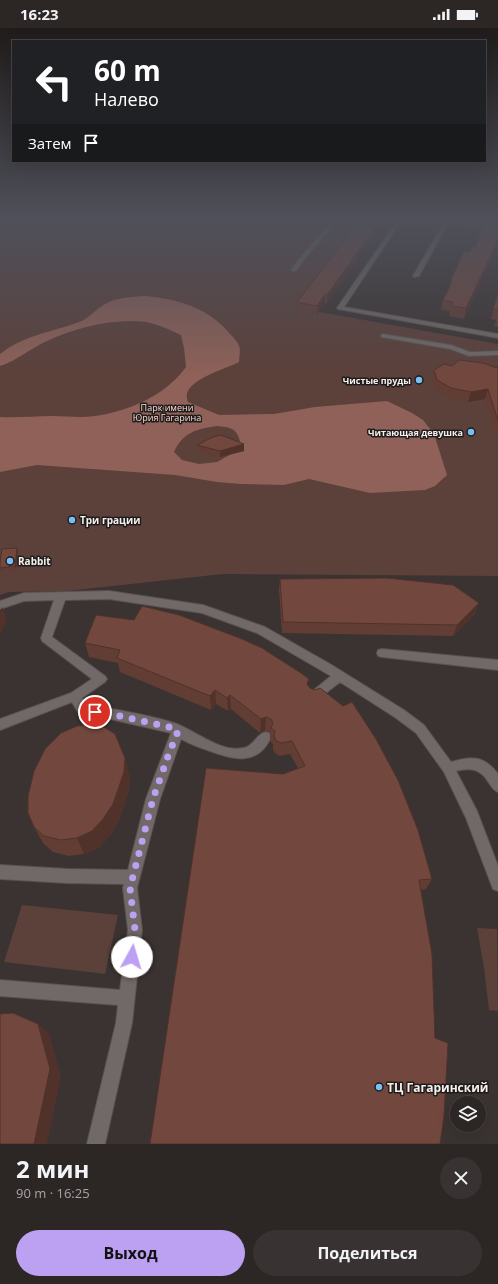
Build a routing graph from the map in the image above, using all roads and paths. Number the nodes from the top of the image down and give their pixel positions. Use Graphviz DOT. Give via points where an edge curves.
graph roads {
  1 [pos="364,273"];
  2 [pos="418,273"];
  3 [pos="416,276"];
  4 [pos="383,336"];
  5 [pos="498,336"];
  6 [pos="498,354"];
  7 [pos="61,596"];
  8 [pos="0,605"];
  9 [pos="382,653"];
  10 [pos="498,665"];
  11 [pos="340,676"];
  12 [pos="75,696"];
  13 [pos="313,697"];
  14 [pos="0,725"];
  15 [pos="178,731"];
  16 [pos="265,737"];
  17 [pos="448,768"];
  18 [pos="498,786"];
  19 [pos="0,872"];
  20 [pos="133,877"];
  21 [pos="498,884"];
  22 [pos="0,988"];
  23 [pos="127,998"];
  24 [pos="96,1144"];
  1 -- 5 [label="lane" via="340,308"];
  2 -- 3 [label="lane"];
  4 -- 6 [label="lane" via="451,347 467,356"];
  7 -- 8 [label="lane" via="24,597"];
  7 -- 11 [label="lane" via="109,595 203,609 261,630"];
  7 -- 12 [label="lane" via="46,638 101,679"];
  9 -- 10 [label="lane"];
  11 -- 13 [label="lane"];
  11 -- 17 [label="lane" via="420,729"];
  12 -- 14 [label="lane"];
  12 -- 15 [label="lane" via="83,710 106,713"];
  15 -- 16 [label="lane" via="229,753 244,754 253,750"];
  15 -- 20 [label="lane" via="153,799"];
  17 -- 18 [label="lane" via="473,763 482,766"];
  17 -- 21 [label="lane" via="472,816"];
  19 -- 20 [label="lane"];
  20 -- 23 [label="lane" via="130,888 135,930"];
  22 -- 23 [label="lane"];
  23 -- 24 [label="lane" via="124,1023"];
}
